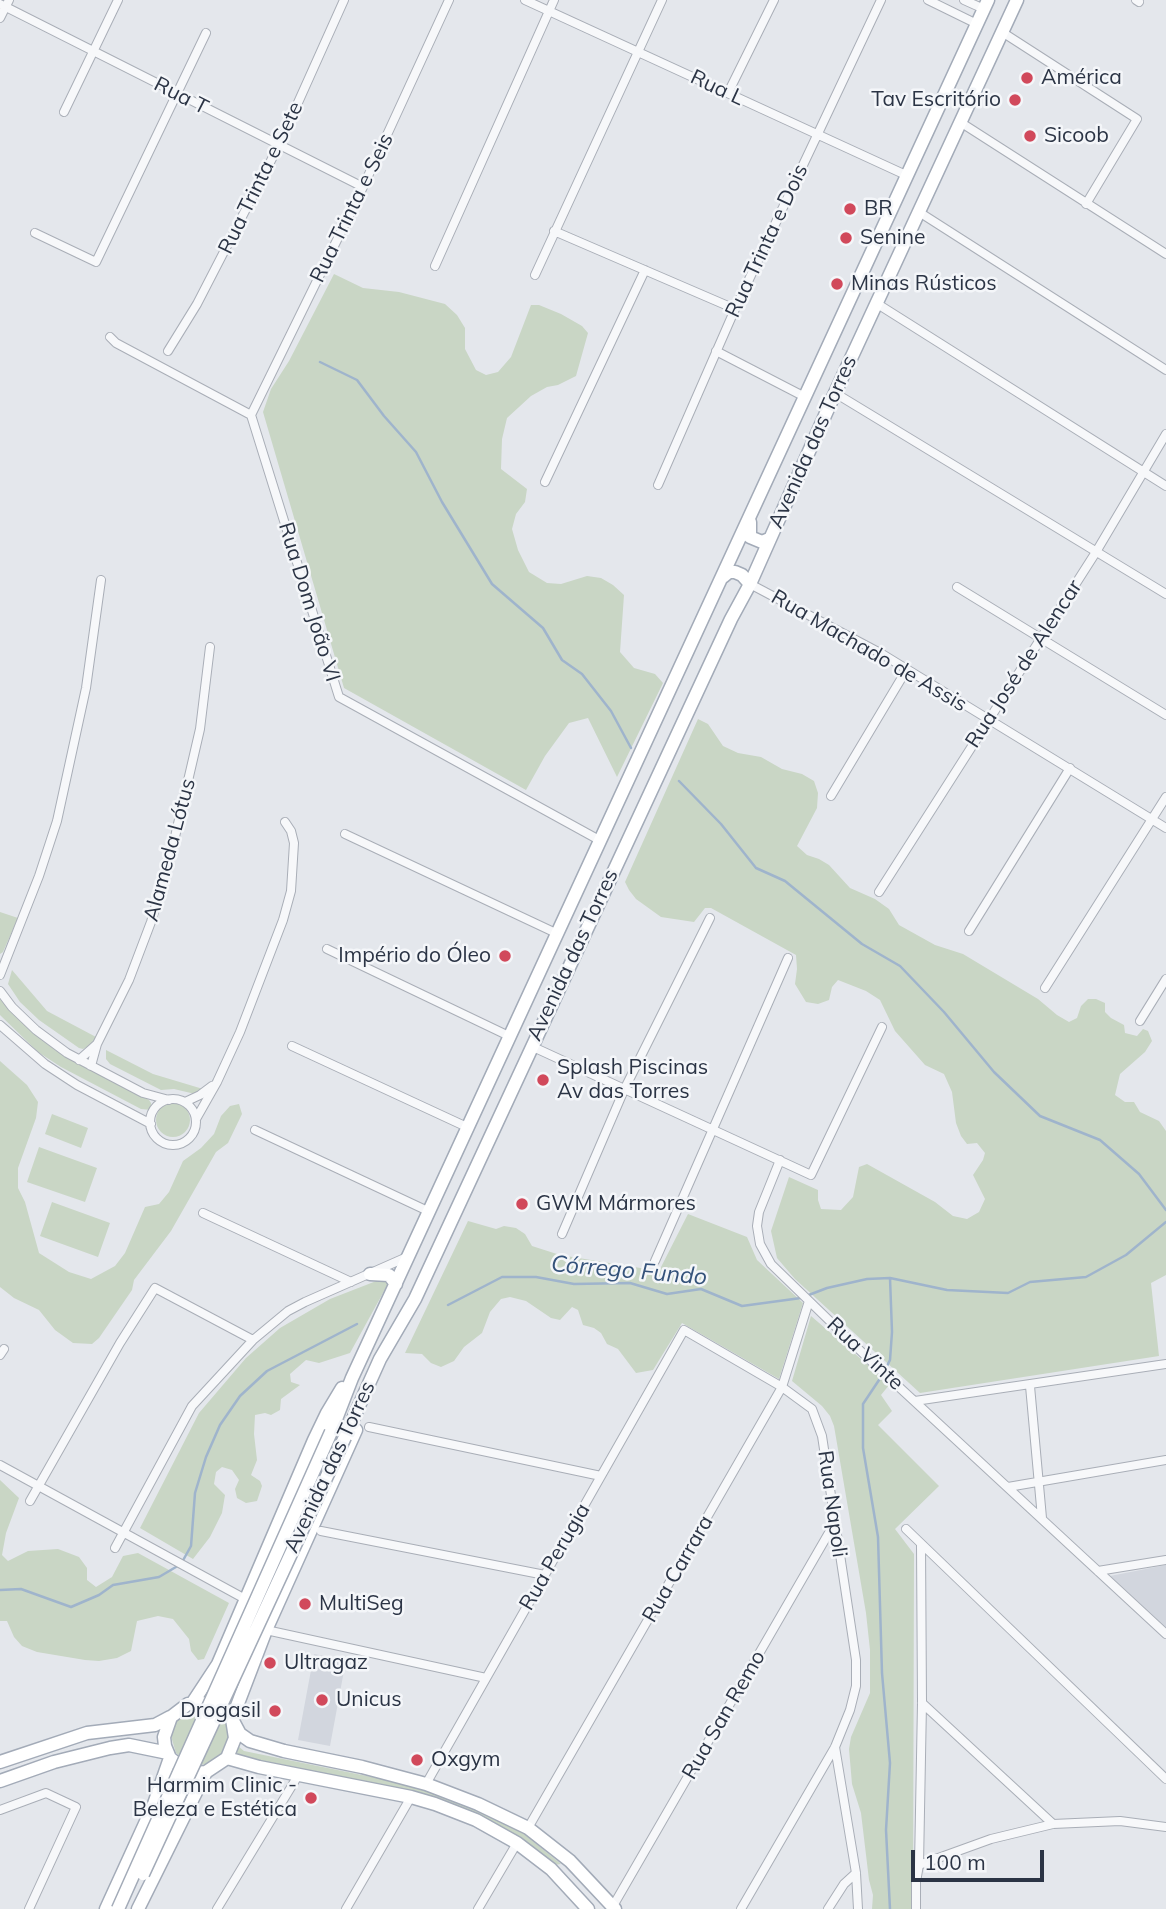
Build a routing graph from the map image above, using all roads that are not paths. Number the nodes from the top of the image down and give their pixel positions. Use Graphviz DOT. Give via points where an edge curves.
graph roads {
  1 [pos="118,0"];
  2 [pos="344,0"];
  3 [pos="449,0"];
  4 [pos="526,0"];
  5 [pos="554,0"];
  6 [pos="662,0"];
  7 [pos="774,0"];
  8 [pos="881,0"];
  9 [pos="928,0"];
  10 [pos="964,0"];
  11 [pos="1017,0"];
  12 [pos="5,4"];
  13 [pos="986,5"];
  14 [pos="549,11"];
  15 [pos="0,18"];
  16 [pos="977,24"];
  17 [pos="1002,32"];
  18 [pos="206,33"];
  19 [pos="93,51"];
  20 [pos="637,51"];
  21 [pos="728,93"];
  22 [pos="177,94"];
  23 [pos="64,112"];
  24 [pos="960,122"];
  25 [pos="817,134"];
  26 [pos="279,145"];
  27 [pos="908,176"];
  28 [pos="363,187"];
  29 [pos="1086,204"];
  30 [pos="919,212"];
  31 [pos="554,231"];
  32 [pos="35,233"];
  33 [pos="1166,254"];
  34 [pos="435,266"];
  35 [pos="645,270"];
  36 [pos="535,275"];
  37 [pos="876,303"];
  38 [pos="735,309"];
  39 [pos="110,337"];
  40 [pos="168,351"];
  41 [pos="716,351"];
  42 [pos="1166,370"];
  43 [pos="835,393"];
  44 [pos="806,397"];
  45 [pos="251,415"];
  46 [pos="1166,434"];
  47 [pos="1143,472"];
  48 [pos="545,482"];
  49 [pos="658,485"];
  50 [pos="1166,486"];
  51 [pos="757,502"];
  52 [pos="769,539"];
  53 [pos="1096,552"];
  54 [pos="722,578"];
  55 [pos="101,580"];
  56 [pos="750,584"];
  57 [pos="957,587"];
  58 [pos="1166,594"];
  59 [pos="1041,638"];
  60 [pos="211,647"];
  61 [pos="907,669"];
  62 [pos="1166,715"];
  63 [pos="988,719"];
  64 [pos="1070,768"];
  65 [pos="831,796"];
  66 [pos="1166,797"];
  67 [pos="1152,819"];
  68 [pos="285,822"];
  69 [pos="1166,828"];
  70 [pos="345,834"];
  71 [pos="601,841"];
  72 [pos="879,892"];
  73 [pos="710,918"];
  74 [pos="969,931"];
  75 [pos="558,934"];
  76 [pos="327,948"];
  77 [pos="4,958"];
  78 [pos="788,958"];
  79 [pos="0,975"];
  80 [pos="1166,979"];
  81 [pos="1045,988"];
  82 [pos="0,991"];
  83 [pos="1140,1021"];
  84 [pos="0,1025"];
  85 [pos="882,1027"];
  86 [pos="511,1037"];
  87 [pos="97,1044"];
  88 [pos="292,1046"];
  89 [pos="531,1046"];
  90 [pos="79,1060"];
  91 [pos="91,1066"];
  92 [pos="496,1068"];
  93 [pos="217,1082"];
  94 [pos="624,1090"];
  95 [pos="169,1100"];
  96 [pos="185,1102"];
  97 [pos="504,1103"];
  98 [pos="196,1119"];
  99 [pos="151,1124"];
  100 [pos="469,1128"];
  101 [pos="255,1130"];
  102 [pos="713,1130"];
  103 [pos="780,1160"];
  104 [pos="430,1212"];
  105 [pos="203,1213"];
  106 [pos="562,1234"];
  107 [pos="409,1256"];
  108 [pos="655,1261"];
  109 [pos="370,1275"];
  110 [pos="351,1282"];
  111 [pos="397,1284"];
  112 [pos="415,1299"];
  113 [pos="808,1300"];
  114 [pos="684,1330"];
  115 [pos="253,1340"];
  116 [pos="1166,1364"];
  117 [pos="352,1378"];
  118 [pos="1030,1385"];
  119 [pos="782,1387"];
  120 [pos="915,1401"];
  121 [pos="369,1427"];
  122 [pos="1166,1460"];
  123 [pos="0,1465"];
  124 [pos="601,1476"];
  125 [pos="1039,1482"];
  126 [pos="38,1486"];
  127 [pos="1008,1487"];
  128 [pos="30,1501"];
  129 [pos="1042,1519"];
  130 [pos="834,1523"];
  131 [pos="906,1529"];
  132 [pos="321,1531"];
  133 [pos="123,1533"];
  134 [pos="920,1545"];
  135 [pos="115,1548"];
  136 [pos="1166,1560"];
  137 [pos="1098,1571"];
  138 [pos="545,1575"];
  139 [pos="247,1600"];
  140 [pos="266,1630"];
  141 [pos="1166,1634"];
  142 [pos="486,1678"];
  143 [pos="922,1703"];
  144 [pos="188,1704"];
  145 [pos="171,1717"];
  146 [pos="232,1719"];
  147 [pos="835,1747"];
  148 [pos="169,1756"];
  149 [pos="227,1758"];
  150 [pos="0,1762"];
  151 [pos="211,1770"];
  152 [pos="300,1773"];
  153 [pos="1166,1779"];
  154 [pos="0,1781"];
  155 [pos="426,1784"];
  156 [pos="411,1797"];
  157 [pos="0,1810"];
  158 [pos="1053,1824"];
  159 [pos="1166,1827"];
  160 [pos="528,1828"];
  161 [pos="517,1843"];
  162 [pos="569,1861"];
  163 [pos="919,1865"];
  164 [pos="551,1869"];
  165 [pos="856,1873"];
  166 [pos="584,1876"];
  167 [pos="568,1885"];
  168 [pos="614,1908"];
  169 [pos="29,1909"];
  170 [pos="106,1909"];
  171 [pos="118,1909"];
  172 [pos="127,1909"];
  173 [pos="138,1909"];
  174 [pos="218,1909"];
  175 [pos="346,1909"];
  176 [pos="478,1909"];
  177 [pos="588,1909"];
  178 [pos="741,1909"];
  179 [pos="828,1909"];
  180 [pos="858,1909"];
  181 [pos="916,1909"];
  1 -- 19 [label="street"];
  2 -- 26 [label="street, Rua Trinta e Sete"];
  3 -- 28 [label="street, Rua Trinta e Seis"];
  4 -- 14 [label="street, Rua L"];
  5 -- 14 [label="street"];
  6 -- 20 [label="street"];
  7 -- 21 [label="street"];
  8 -- 25 [label="street, Rua Trinta e Dois"];
  9 -- 16 [label="street"];
  10 -- 13 [label="street"];
  11 -- 17 [label="main road, Avenida das Torres"];
  12 -- 15 [label="street"];
  12 -- 19 [label="street, Rua T"];
  13 -- 16 [label="main road, Avenida das Torres"];
  14 -- 20 [label="street, Rua L"];
  14 -- 34 [label="street"];
  16 -- 27 [label="main road, Avenida das Torres"];
  17 -- 24 [label="main road, Avenida das Torres"];
  17 -- 29 [label="street" via="1137,119"];
  18 -- 22 [label="street"];
  19 -- 22 [label="street, Rua T"];
  19 -- 23 [label="street"];
  20 -- 21 [label="street, Rua L"];
  20 -- 31 [label="street"];
  21 -- 25 [label="street, Rua L"];
  22 -- 26 [label="street, Rua T"];
  22 -- 32 [label="street" via="96,262"];
  24 -- 29 [label="street"];
  24 -- 30 [label="main road, Avenida das Torres"];
  25 -- 27 [label="street, Rua L"];
  25 -- 38 [label="street, Rua Trinta e Dois"];
  26 -- 28 [label="street, Rua T"];
  26 -- 40 [label="street, Rua Trinta e Sete"];
  27 -- 44 [label="main road, Avenida das Torres"];
  28 -- 45 [label="street, Rua Trinta e Seis"];
  29 -- 33 [label="street"];
  30 -- 37 [label="main road, Avenida das Torres"];
  30 -- 42 [label="street"];
  31 -- 35 [label="street"];
  31 -- 36 [label="street"];
  35 -- 38 [label="street"];
  35 -- 48 [label="street"];
  37 -- 43 [label="main road, Avenida das Torres"];
  37 -- 47 [label="street"];
  38 -- 41 [label="street, Rua Trinta e Dois"];
  39 -- 45 [label="street"];
  41 -- 44 [label="street"];
  41 -- 49 [label="street, Rua Trinta e Dois"];
  43 -- 52 [label="main road, Avenida das Torres"];
  43 -- 53 [label="street"];
  44 -- 51 [label="main road, Avenida das Torres"];
  45 -- 71 [label="street, Rua Dom João VI" via="339,697"];
  46 -- 47 [label="street, Rua José de Alencar"];
  47 -- 50 [label="street"];
  47 -- 53 [label="street, Rua José de Alencar"];
  51 -- 52 [label="main road" via="749,524 750,537 762,542"];
  51 -- 54 [label="main road, Avenida das Torres"];
  52 -- 56 [label="main road, Avenida das Torres"];
  53 -- 58 [label="street"];
  53 -- 59 [label="street, Rua José de Alencar"];
  54 -- 56 [label="main road" via="735,572"];
  54 -- 71 [label="main road, Avenida das Torres"];
  55 -- 77 [label="street" via="86,688 57,821"];
  56 -- 61 [label="street, Rua Machado de Assis"];
  56 -- 89 [label="main road, Avenida das Torres"];
  57 -- 59 [label="street"];
  59 -- 62 [label="street"];
  59 -- 63 [label="street, Rua José de Alencar"];
  60 -- 87 [label="street, Alameda Lótus" via="200,729 152,922 130,980"];
  61 -- 63 [label="street, Rua Machado de Assis"];
  61 -- 65 [label="street"];
  63 -- 64 [label="street, Rua Machado de Assis"];
  63 -- 72 [label="street, Rua José de Alencar"];
  64 -- 67 [label="street, Rua Machado de Assis"];
  64 -- 74 [label="street"];
  66 -- 67 [label="street"];
  67 -- 69 [label="street, Rua Machado de Assis"];
  67 -- 81 [label="street"];
  68 -- 93 [label="street" via="294,843 283,920"];
  70 -- 75 [label="street"];
  71 -- 75 [label="main road, Avenida das Torres"];
  73 -- 94 [label="street"];
  75 -- 86 [label="main road, Avenida das Torres"];
  76 -- 86 [label="street"];
  77 -- 79 [label="street"];
  78 -- 102 [label="street"];
  80 -- 83 [label="street"];
  82 -- 90 [label="street" via="36,1030"];
  84 -- 99 [label="street" via="44,1064"];
  85 -- 103 [label="street" via="811,1175"];
  86 -- 92 [label="main road, Avenida das Torres"];
  87 -- 90 [label="street, Alameda Lótus"];
  87 -- 91 [label="street, Alameda Lótus"];
  88 -- 100 [label="street"];
  89 -- 94 [label="street"];
  89 -- 97 [label="main road, Avenida das Torres"];
  90 -- 91 [label="street"];
  91 -- 95 [label="street" via="143,1093"];
  92 -- 97 [label="main road" via="486,1105 496,1110"];
  92 -- 100 [label="main road, Avenida das Torres"];
  93 -- 96 [label="street"];
  93 -- 98 [label="street"];
  94 -- 102 [label="street"];
  94 -- 106 [label="street"];
  95 -- 96 [label="street"];
  95 -- 99 [label="street" via="155,1109"];
  96 -- 98 [label="street"];
  97 -- 112 [label="main road, Avenida das Torres"];
  98 -- 99 [label="street" via="190,1138 178,1144 159,1139"];
  100 -- 104 [label="main road, Avenida das Torres"];
  101 -- 104 [label="street"];
  102 -- 103 [label="street"];
  102 -- 108 [label="street"];
  103 -- 113 [label="street, Rua Vinte" via="760,1212 760,1244"];
  104 -- 107 [label="main road, Avenida das Torres"];
  105 -- 110 [label="street"];
  107 -- 109 [label="street"];
  107 -- 111 [label="main road, Avenida das Torres"];
  109 -- 110 [label="street"];
  109 -- 111 [label="main road" via="389,1275"];
  110 -- 115 [label="street" via="288,1311"];
  111 -- 117 [label="main road, Avenida das Torres"];
  112 -- 140 [label="main road"];
  112 -- 172 [label="main road, Avenida das Torres, bridge" via="380,1359"];
  113 -- 119 [label="street, Rua Carrara"];
  113 -- 120 [label="street, Rua Vinte"];
  114 -- 119 [label="street, Rua Napoli"];
  114 -- 124 [label="street, Rua Perugia"];
  115 -- 126 [label="street" via="155,1288"];
  115 -- 133 [label="street" via="192,1406"];
  116 -- 118 [label="street"];
  117 -- 139 [label="main road" via="327,1413"];
  117 -- 171 [label="main road, Avenida das Torres, bridge"];
  118 -- 120 [label="street"];
  118 -- 125 [label="street"];
  119 -- 130 [label="street, Rua Napoli" via="812,1409 822,1436"];
  119 -- 160 [label="street, Rua Carrara"];
  120 -- 127 [label="street, Rua Vinte"];
  121 -- 124 [label="street"];
  122 -- 125 [label="street"];
  123 -- 126 [label="street"];
  124 -- 138 [label="street, Rua Perugia"];
  125 -- 127 [label="street"];
  125 -- 129 [label="street"];
  126 -- 128 [label="street"];
  126 -- 133 [label="street"];
  127 -- 129 [label="street, Rua Vinte"];
  129 -- 137 [label="street, Rua Vinte"];
  130 -- 147 [label="street, Rua Napoli" via="856,1660 856,1686"];
  130 -- 168 [label="street, Rua San Remo"];
  131 -- 134 [label="street"];
  132 -- 138 [label="street"];
  133 -- 135 [label="street"];
  133 -- 139 [label="street"];
  134 -- 143 [label="street"];
  134 -- 153 [label="street"];
  136 -- 137 [label="street"];
  137 -- 141 [label="street, Rua Vinte"];
  138 -- 142 [label="street, Rua Perugia"];
  139 -- 144 [label="main road" via="218,1664"];
  140 -- 142 [label="street"];
  140 -- 146 [label="main road"];
  142 -- 155 [label="street, Rua Perugia"];
  143 -- 158 [label="street"];
  143 -- 163 [label="street"];
  144 -- 145 [label="main road"];
  144 -- 146 [label="main road" via="211,1703"];
  145 -- 148 [label="main road" via="164,1737"];
  145 -- 150 [label="main road" via="155,1725 87,1733"];
  146 -- 149 [label="main road" via="235,1738"];
  146 -- 155 [label="main road" via="244,1738 260,1745"];
  147 -- 165 [label="street"];
  147 -- 178 [label="street, Rua Napoli"];
  148 -- 151 [label="main road" via="186,1771"];
  148 -- 154 [label="main road" via="128,1745 54,1762"];
  148 -- 170 [label="main road" via="154,1804"];
  149 -- 151 [label="main road"];
  149 -- 152 [label="main road"];
  151 -- 173 [label="main road"];
  152 -- 156 [label="main road"];
  152 -- 174 [label="street"];
  155 -- 160 [label="main road"];
  156 -- 161 [label="main road" via="476,1820"];
  156 -- 175 [label="street"];
  157 -- 169 [label="street" via="46,1793 76,1807"];
  158 -- 159 [label="street" via="1120,1821"];
  158 -- 163 [label="street" via="991,1839"];
  160 -- 162 [label="main road"];
  161 -- 164 [label="main road"];
  161 -- 176 [label="street"];
  162 -- 164 [label="main road" via="564,1870"];
  162 -- 166 [label="main road"];
  163 -- 181 [label="street"];
  164 -- 167 [label="main road"];
  165 -- 179 [label="street"];
  165 -- 180 [label="street"];
  166 -- 167 [label="main road" via="572,1878"];
  166 -- 168 [label="main road"];
  167 -- 177 [label="main road"];
}
